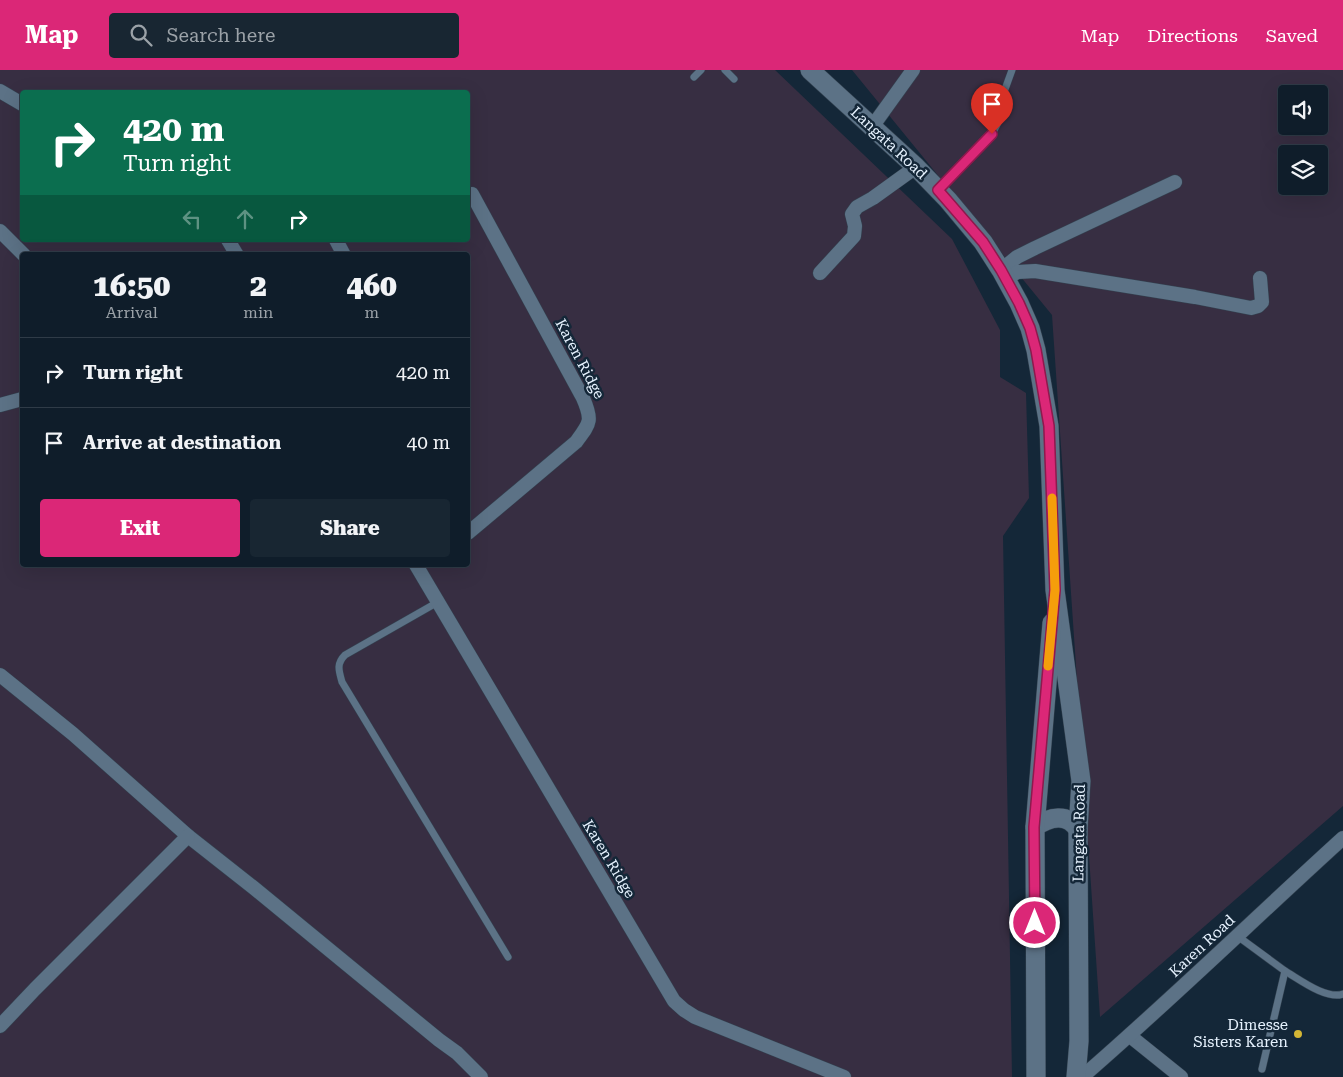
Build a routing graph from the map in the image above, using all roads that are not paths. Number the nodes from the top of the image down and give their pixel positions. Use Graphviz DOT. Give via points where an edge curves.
graph roads {
  1 [pos="701,70"];
  2 [pos="725,70"];
  3 [pos="810,70"];
  4 [pos="1012,70"];
  5 [pos="911,71"];
  6 [pos="694,77"];
  7 [pos="734,79"];
  8 [pos="0,92"];
  9 [pos="20,103"];
  10 [pos="872,127"];
  11 [pos="916,167"];
  12 [pos="1175,182"];
  13 [pos="938,190"];
  14 [pos="472,194"];
  15 [pos="0,231"];
  16 [pos="21,252"];
  17 [pos="820,273"];
  18 [pos="1003,274"];
  19 [pos="1260,278"];
  20 [pos="20,400"];
  21 [pos="0,405"];
  22 [pos="470,531"];
  23 [pos="422,568"];
  24 [pos="1055,590"];
  25 [pos="438,602"];
  26 [pos="0,675"];
  27 [pos="1034,827"];
  28 [pos="1078,830"];
  29 [pos="188,836"];
  30 [pos="1343,838"];
  31 [pos="1236,935"];
  32 [pos="508,958"];
  33 [pos="1285,971"];
  34 [pos="1343,994"];
  35 [pos="0,1026"];
  36 [pos="1130,1036"];
  37 [pos="1262,1069"];
  38 [pos="481,1077"];
  39 [pos="844,1077"];
  40 [pos="1036,1077"];
  41 [pos="1076,1077"];
  42 [pos="1082,1077"];
  43 [pos="1181,1077"];
  1 -- 6 [label="lane"];
  2 -- 7 [label="lane"];
  3 -- 10 [label="main road, Langata Road"];
  4 -- 13 [label="lane" via="1004,92 1002,115 992,134"];
  5 -- 10 [label="street"];
  8 -- 9 [label="street"];
  10 -- 11 [label="main road, Langata Road"];
  11 -- 13 [label="main road, Langata Road"];
  11 -- 17 [label="street" via="857,206 852,214 854,236"];
  12 -- 18 [label="street" via="1017,257"];
  13 -- 18 [label="main road, Langata Road" via="983,242"];
  14 -- 22 [label="street, Karen Ridge" via="590,413 588,426 576,442"];
  15 -- 16 [label="street"];
  18 -- 19 [label="street" via="1035,271 1251,308 1262,302"];
  18 -- 24 [label="main road, Langata Road" via="1030,328 1042,377 1049,426"];
  20 -- 21 [label="street"];
  23 -- 25 [label="street, Karen Ridge"];
  24 -- 27 [label="main road, Langata Road"];
  24 -- 28 [label="main road, Langata Road" via="1081,781"];
  25 -- 32 [label="lane" via="345,655 338,670 342,682"];
  25 -- 39 [label="street, Karen Ridge" via="674,1001 704,1021"];
  26 -- 29 [label="street" via="73,734"];
  27 -- 28 [label="main road" via="1055,818 1070,821"];
  27 -- 40 [label="main road, Langata Road"];
  28 -- 41 [label="main road, Langata Road" via="1079,1041"];
  29 -- 35 [label="street"];
  29 -- 38 [label="street" via="458,1053"];
  30 -- 31 [label="street, Karen Road"];
  31 -- 33 [label="lane"];
  31 -- 36 [label="street, Karen Road"];
  33 -- 34 [label="lane" via="1324,993"];
  33 -- 37 [label="lane"];
  36 -- 42 [label="street, Karen Road"];
  36 -- 43 [label="street"];
}
